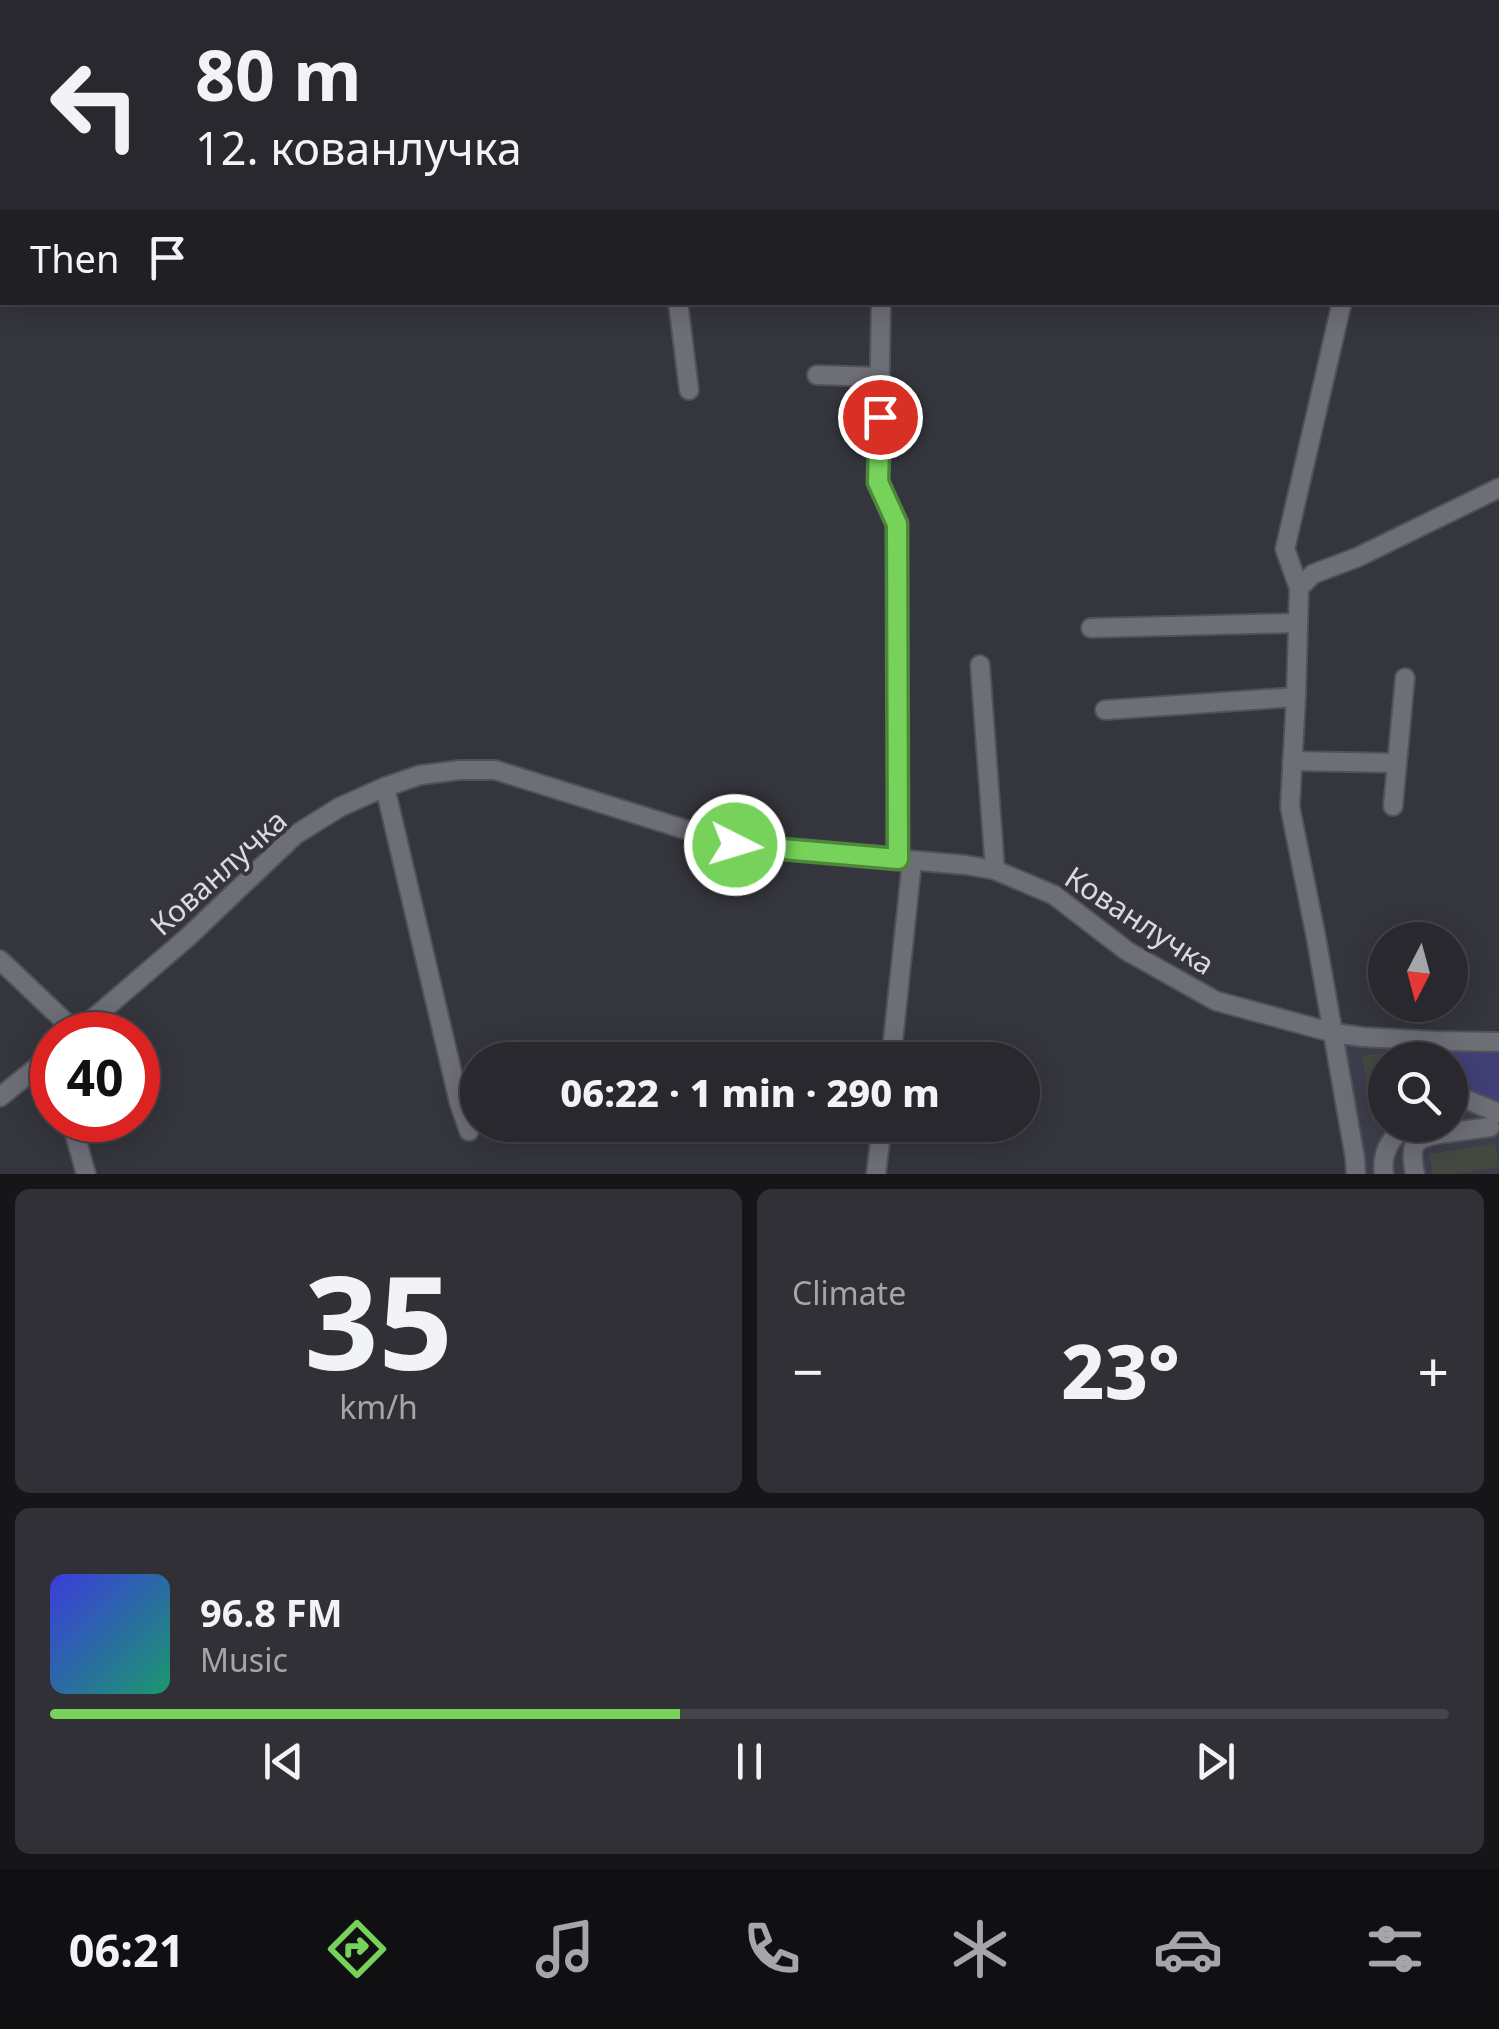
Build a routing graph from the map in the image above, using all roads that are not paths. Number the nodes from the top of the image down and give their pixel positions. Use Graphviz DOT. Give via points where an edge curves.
graph roads {
  1 [pos="678,305"];
  2 [pos="881,305"];
  3 [pos="1341,306"];
  4 [pos="817,375"];
  5 [pos="880,377"];
  6 [pos="688,390"];
  7 [pos="1499,488"];
  8 [pos="1299,588"];
  9 [pos="1297,623"];
  10 [pos="1091,628"];
  11 [pos="980,665"];
  12 [pos="1405,678"];
  13 [pos="1296,698"];
  14 [pos="1105,710"];
  15 [pos="1292,761"];
  16 [pos="1397,763"];
  17 [pos="384,787"];
  18 [pos="1393,806"];
  19 [pos="906,860"];
  20 [pos="994,870"];
  21 [pos="0,960"];
  22 [pos="53,1012"];
  23 [pos="101,1012"];
  24 [pos="1334,1032"];
  25 [pos="892,1042"];
  26 [pos="1390,1042"];
  27 [pos="1499,1042"];
  28 [pos="1468,1047"];
  29 [pos="30,1073"];
  30 [pos="0,1097"];
  31 [pos="1468,1101"];
  32 [pos="460,1105"];
  33 [pos="1494,1120"];
  34 [pos="1468,1125"];
  35 [pos="78,1142"];
  36 [pos="880,1142"];
  37 [pos="1392,1142"];
  38 [pos="1417,1142"];
  39 [pos="86,1174"];
  40 [pos="876,1174"];
  41 [pos="1356,1174"];
  42 [pos="1384,1174"];
  43 [pos="1415,1174"];
  1 -- 6 [label="street"];
  2 -- 5 [label="street"];
  3 -- 8 [label="street" via="1285,549"];
  4 -- 5 [label="street"];
  5 -- 19 [label="street" via="878,482 897,524"];
  7 -- 8 [label="street" via="1313,574"];
  8 -- 9 [label="street"];
  9 -- 10 [label="street"];
  9 -- 13 [label="street"];
  11 -- 20 [label="street"];
  12 -- 16 [label="street"];
  13 -- 14 [label="street"];
  13 -- 15 [label="street"];
  15 -- 16 [label="street"];
  15 -- 24 [label="street" via="1293,828"];
  16 -- 18 [label="street"];
  17 -- 19 [label="street, Кованлучка" via="420,775 495,770 735,845"];
  17 -- 23 [label="street, Кованлучка" via="295,836"];
  17 -- 32 [label="street"];
  19 -- 20 [label="street, Кованлучка"];
  19 -- 25 [label="street"];
  20 -- 24 [label="street, Кованлучка" via="1054,895 1127,952 1216,1000"];
  21 -- 22 [label="street"];
  24 -- 26 [label="street, Кованлучка"];
  24 -- 41 [label="street"];
  27 -- 28 [label="street, Кованлучка"];
  29 -- 30 [label="street"];
  31 -- 33 [label="street"];
  33 -- 34 [label="street"];
  35 -- 39 [label="street"];
  36 -- 40 [label="street"];
  37 -- 42 [label="street"];
  38 -- 43 [label="street"];
}
